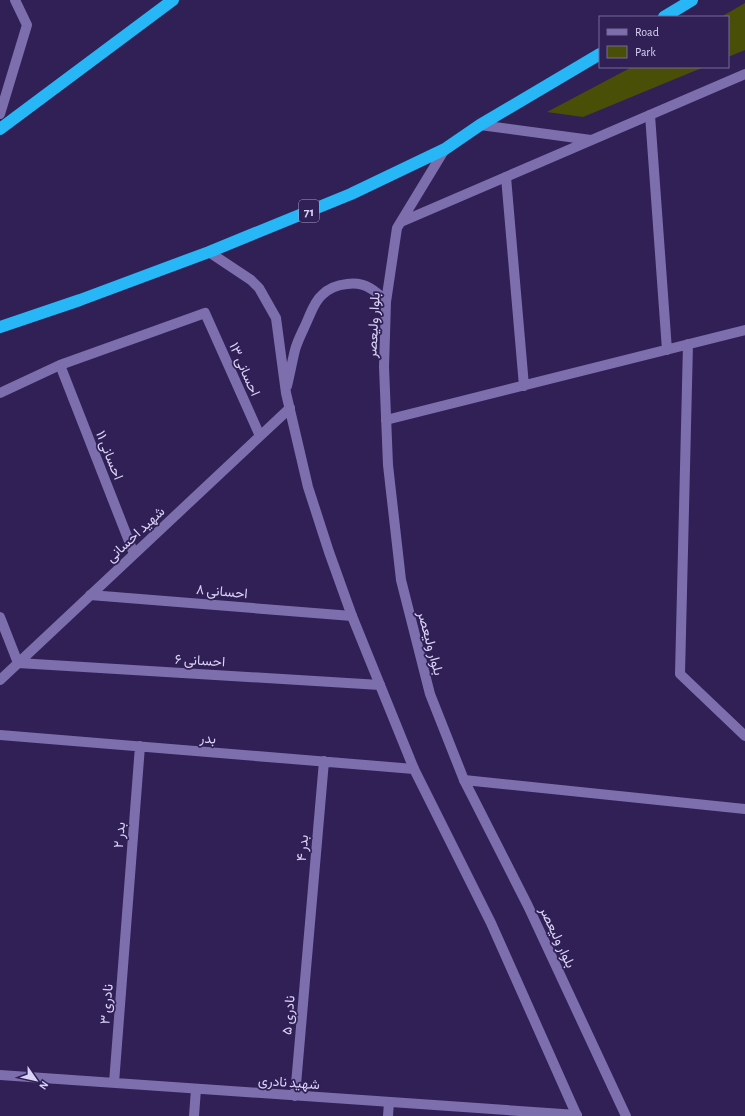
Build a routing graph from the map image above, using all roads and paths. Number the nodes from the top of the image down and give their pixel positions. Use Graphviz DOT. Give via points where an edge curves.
graph roads {
  1 [pos="15,0"];
  2 [pos="173,0"];
  3 [pos="692,0"];
  4 [pos="666,16"];
  5 [pos="599,55"];
  6 [pos="745,74"];
  7 [pos="0,114"];
  8 [pos="650,115"];
  9 [pos="480,125"];
  10 [pos="0,129"];
  11 [pos="591,140"];
  12 [pos="445,149"];
  13 [pos="506,177"];
  14 [pos="401,222"];
  15 [pos="210,252"];
  16 [pos="386,302"];
  17 [pos="0,327"];
  18 [pos="745,330"];
  19 [pos="688,344"];
  20 [pos="667,350"];
  21 [pos="60,366"];
  22 [pos="524,386"];
  23 [pos="0,393"];
  24 [pos="286,393"];
  25 [pos="290,408"];
  26 [pos="386,420"];
  27 [pos="260,436"];
  28 [pos="134,554"];
  29 [pos="90,595"];
  30 [pos="352,616"];
  31 [pos="0,617"];
  32 [pos="18,663"];
  33 [pos="0,680"];
  34 [pos="380,685"];
  35 [pos="0,735"];
  36 [pos="745,736"];
  37 [pos="140,746"];
  38 [pos="324,761"];
  39 [pos="414,768"];
  40 [pos="464,780"];
  41 [pos="745,809"];
  42 [pos="126,926"];
  43 [pos="309,937"];
  44 [pos="0,1075"];
  45 [pos="114,1083"];
  46 [pos="196,1089"];
  47 [pos="295,1096"];
  48 [pos="389,1102"];
  49 [pos="194,1116"];
  50 [pos="388,1116"];
  51 [pos="577,1116"];
  52 [pos="626,1116"];
  1 -- 7 [label="street" via="27,25"];
  2 -- 10 [label="highway"];
  3 -- 4 [label="highway"];
  5 -- 9 [label="highway, 71"];
  6 -- 8 [label="street"];
  8 -- 11 [label="street"];
  8 -- 20 [label="street"];
  9 -- 11 [label="street"];
  9 -- 12 [label="highway, 71"];
  11 -- 13 [label="street"];
  12 -- 14 [label="street, بلوار ولیعصر"];
  12 -- 15 [label="highway, 71" via="351,194"];
  13 -- 14 [label="street"];
  13 -- 22 [label="street"];
  14 -- 16 [label="street, بلوار ولیعصر" via="397,228"];
  15 -- 17 [label="highway, 71"];
  15 -- 24 [label="street" via="251,280 259,288 276,318"];
  16 -- 24 [label="street" via="371,287 356,283 340,285 321,296 295,349"];
  16 -- 26 [label="street, بلوار ولیعصر"];
  18 -- 19 [label="street"];
  19 -- 20 [label="street"];
  19 -- 36 [label="street" via="680,674"];
  20 -- 22 [label="street"];
  21 -- 23 [label="street"];
  21 -- 27 [label="street, احسانی ۱۳" via="205,313"];
  21 -- 28 [label="street, احسانی ۱۱"];
  22 -- 26 [label="street"];
  24 -- 25 [label="street"];
  25 -- 27 [label="street, شهید احسانی"];
  25 -- 30 [label="street" via="308,487"];
  26 -- 40 [label="street, بلوار ولیعصر" via="400,580 430,694"];
  27 -- 28 [label="street, شهید احسانی"];
  28 -- 29 [label="street, شهید احسانی"];
  29 -- 30 [label="street, احسانی ۸"];
  29 -- 32 [label="street, شهید احسانی"];
  30 -- 34 [label="street"];
  31 -- 32 [label="street"];
  32 -- 33 [label="street, شهید احسانی"];
  32 -- 34 [label="street, احسانی ۶"];
  34 -- 39 [label="street"];
  35 -- 37 [label="street, بدر"];
  37 -- 38 [label="street, بدر"];
  37 -- 42 [label="street, بدر ۲"];
  38 -- 39 [label="street, بدر"];
  38 -- 43 [label="street, بدر ۴"];
  39 -- 51 [label="street" via="491,923"];
  40 -- 41 [label="street"];
  40 -- 52 [label="street, بلوار ولیعصر" via="528,906"];
  42 -- 45 [label="street, نادری ۳"];
  43 -- 47 [label="street, نادری ۵"];
  44 -- 45 [label="street, شهید نادری"];
  45 -- 46 [label="street, شهید نادری"];
  46 -- 47 [label="street, شهید نادری"];
  46 -- 49 [label="street"];
  47 -- 48 [label="street, شهید نادری"];
  48 -- 50 [label="street"];
  48 -- 51 [label="street, شهید نادری"];
}
